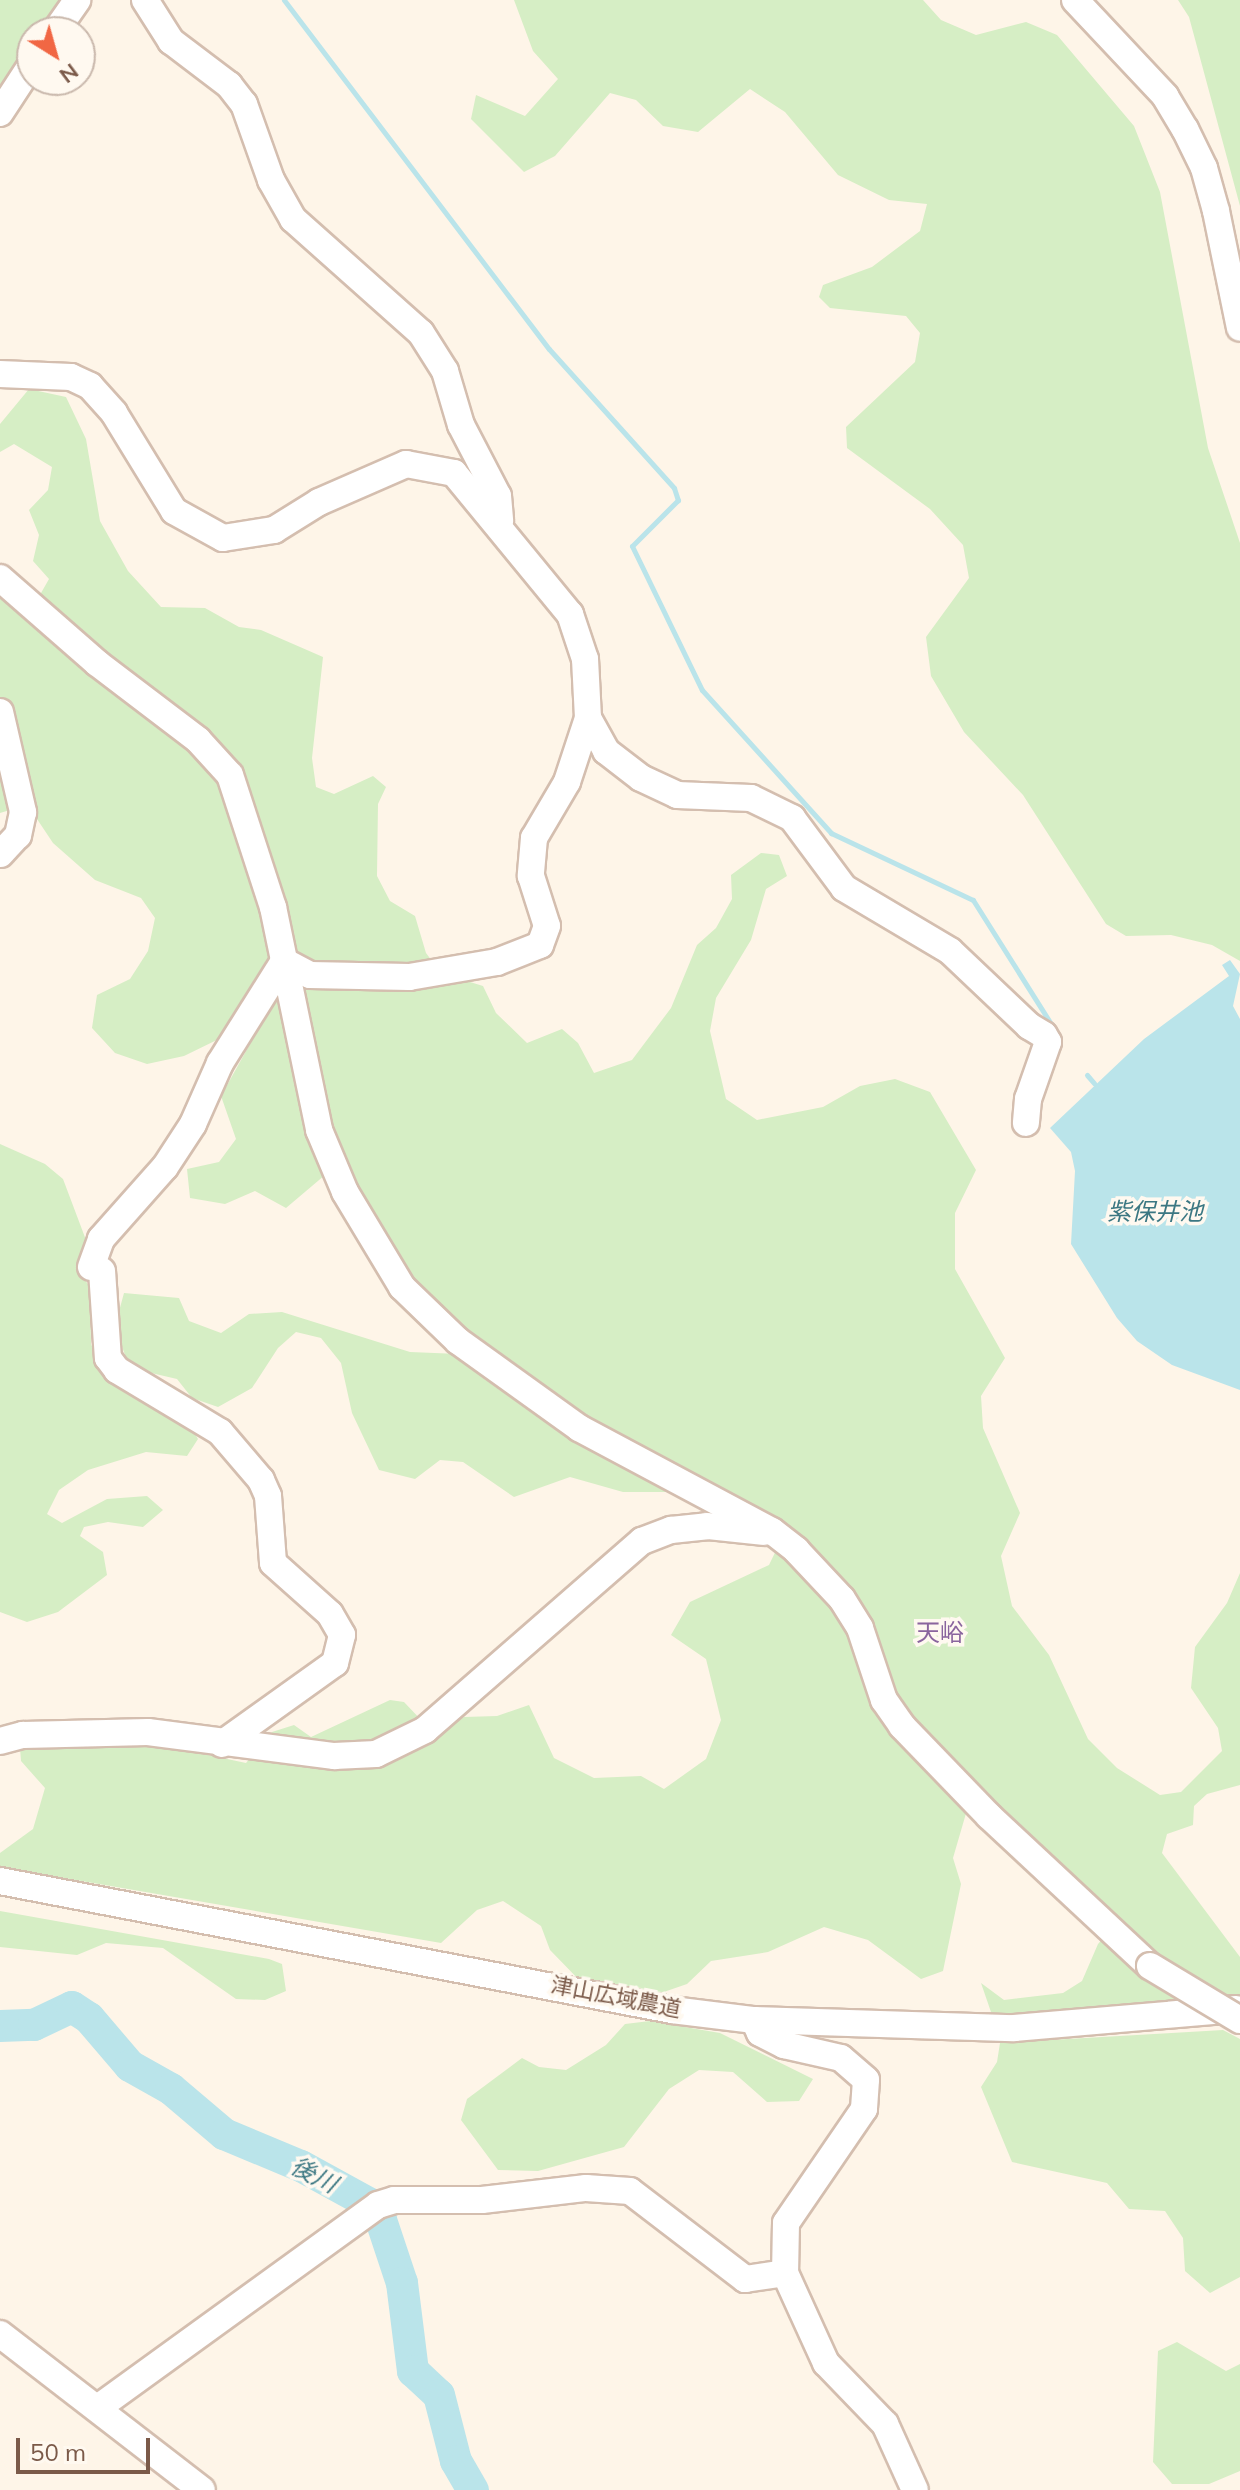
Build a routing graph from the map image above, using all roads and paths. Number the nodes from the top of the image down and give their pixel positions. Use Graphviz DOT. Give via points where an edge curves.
graph roads {
  1 [pos="145,0"];
  2 [pos="1075,0"];
  3 [pos="16,88"];
  4 [pos="0,113"];
  5 [pos="1240,328"];
  6 [pos="0,374"];
  7 [pos="500,524"];
  8 [pos="0,578"];
  9 [pos="0,712"];
  10 [pos="588,718"];
  11 [pos="0,854"];
  12 [pos="284,961"];
  13 [pos="1026,1123"];
  14 [pos="772,1531"];
  15 [pos="0,1741"];
  16 [pos="222,1744"];
  17 [pos="0,1881"];
  18 [pos="1240,2009"];
  19 [pos="754,2020"];
  20 [pos="1240,2020"];
  21 [pos="785,2273"];
  22 [pos="0,2334"];
  23 [pos="99,2407"];
  24 [pos="202,2490"];
  25 [pos="915,2490"];
  1 -- 7 [label="street" via="171,41 229,85 244,104 271,180 293,219 421,333 445,371 461,425 498,496"];
  2 -- 5 [label="street" via="1165,96 1185,129 1204,168"];
  3 -- 4 [label="street"];
  6 -- 7 [label="street" via="71,377 90,386 142,455 174,511 223,538 274,530 319,502 406,464 454,473"];
  7 -- 10 [label="street" via="575,624 585,659"];
  8 -- 12 [label="street" via="97,663 218,757 230,775 260,862"];
  9 -- 11 [label="street" via="23,812 18,835"];
  10 -- 12 [label="street" via="567,782 534,838 531,876 547,926 540,945 497,962 409,977 310,975"];
  10 -- 13 [label="street" via="606,751 641,778 677,795 751,798 792,818 844,888 950,951 1016,1016 1044,1035 1048,1042 1028,1099"];
  12 -- 14 [label="street" via="319,1130 345,1192 402,1287 458,1341 579,1428"];
  12 -- 16 [label="street" via="220,1063 193,1124 165,1167 101,1239 96,1269 108,1358 117,1370 220,1432 261,1480 268,1496 273,1563 330,1614 342,1635 335,1663"];
  14 -- 16 [label="street" via="707,1526 671,1530 642,1541 425,1730 398,1746 376,1754 334,1756"];
  14 -- 20 [label="street, bridge" via="813,1565 842,1599 872,1655 884,1700 902,1726 989,1816 1150,1966"];
  15 -- 16 [label="street" via="23,1735 148,1732"];
  17 -- 19 [label="street, 津山広域農道" via="672,2010"];
  18 -- 19 [label="street, 津山広域農道" via="1014,2028"];
  19 -- 21 [label="street" via="760,2033 784,2045 848,2062 866,2080 869,2092 852,2131 791,2213 783,2246"];
  21 -- 23 [label="street" via="745,2279 630,2191 586,2188 373,2209"];
  21 -- 25 [label="street" via="826,2363 885,2424"];
  22 -- 23 [label="street"];
  23 -- 24 [label="street"];
}
